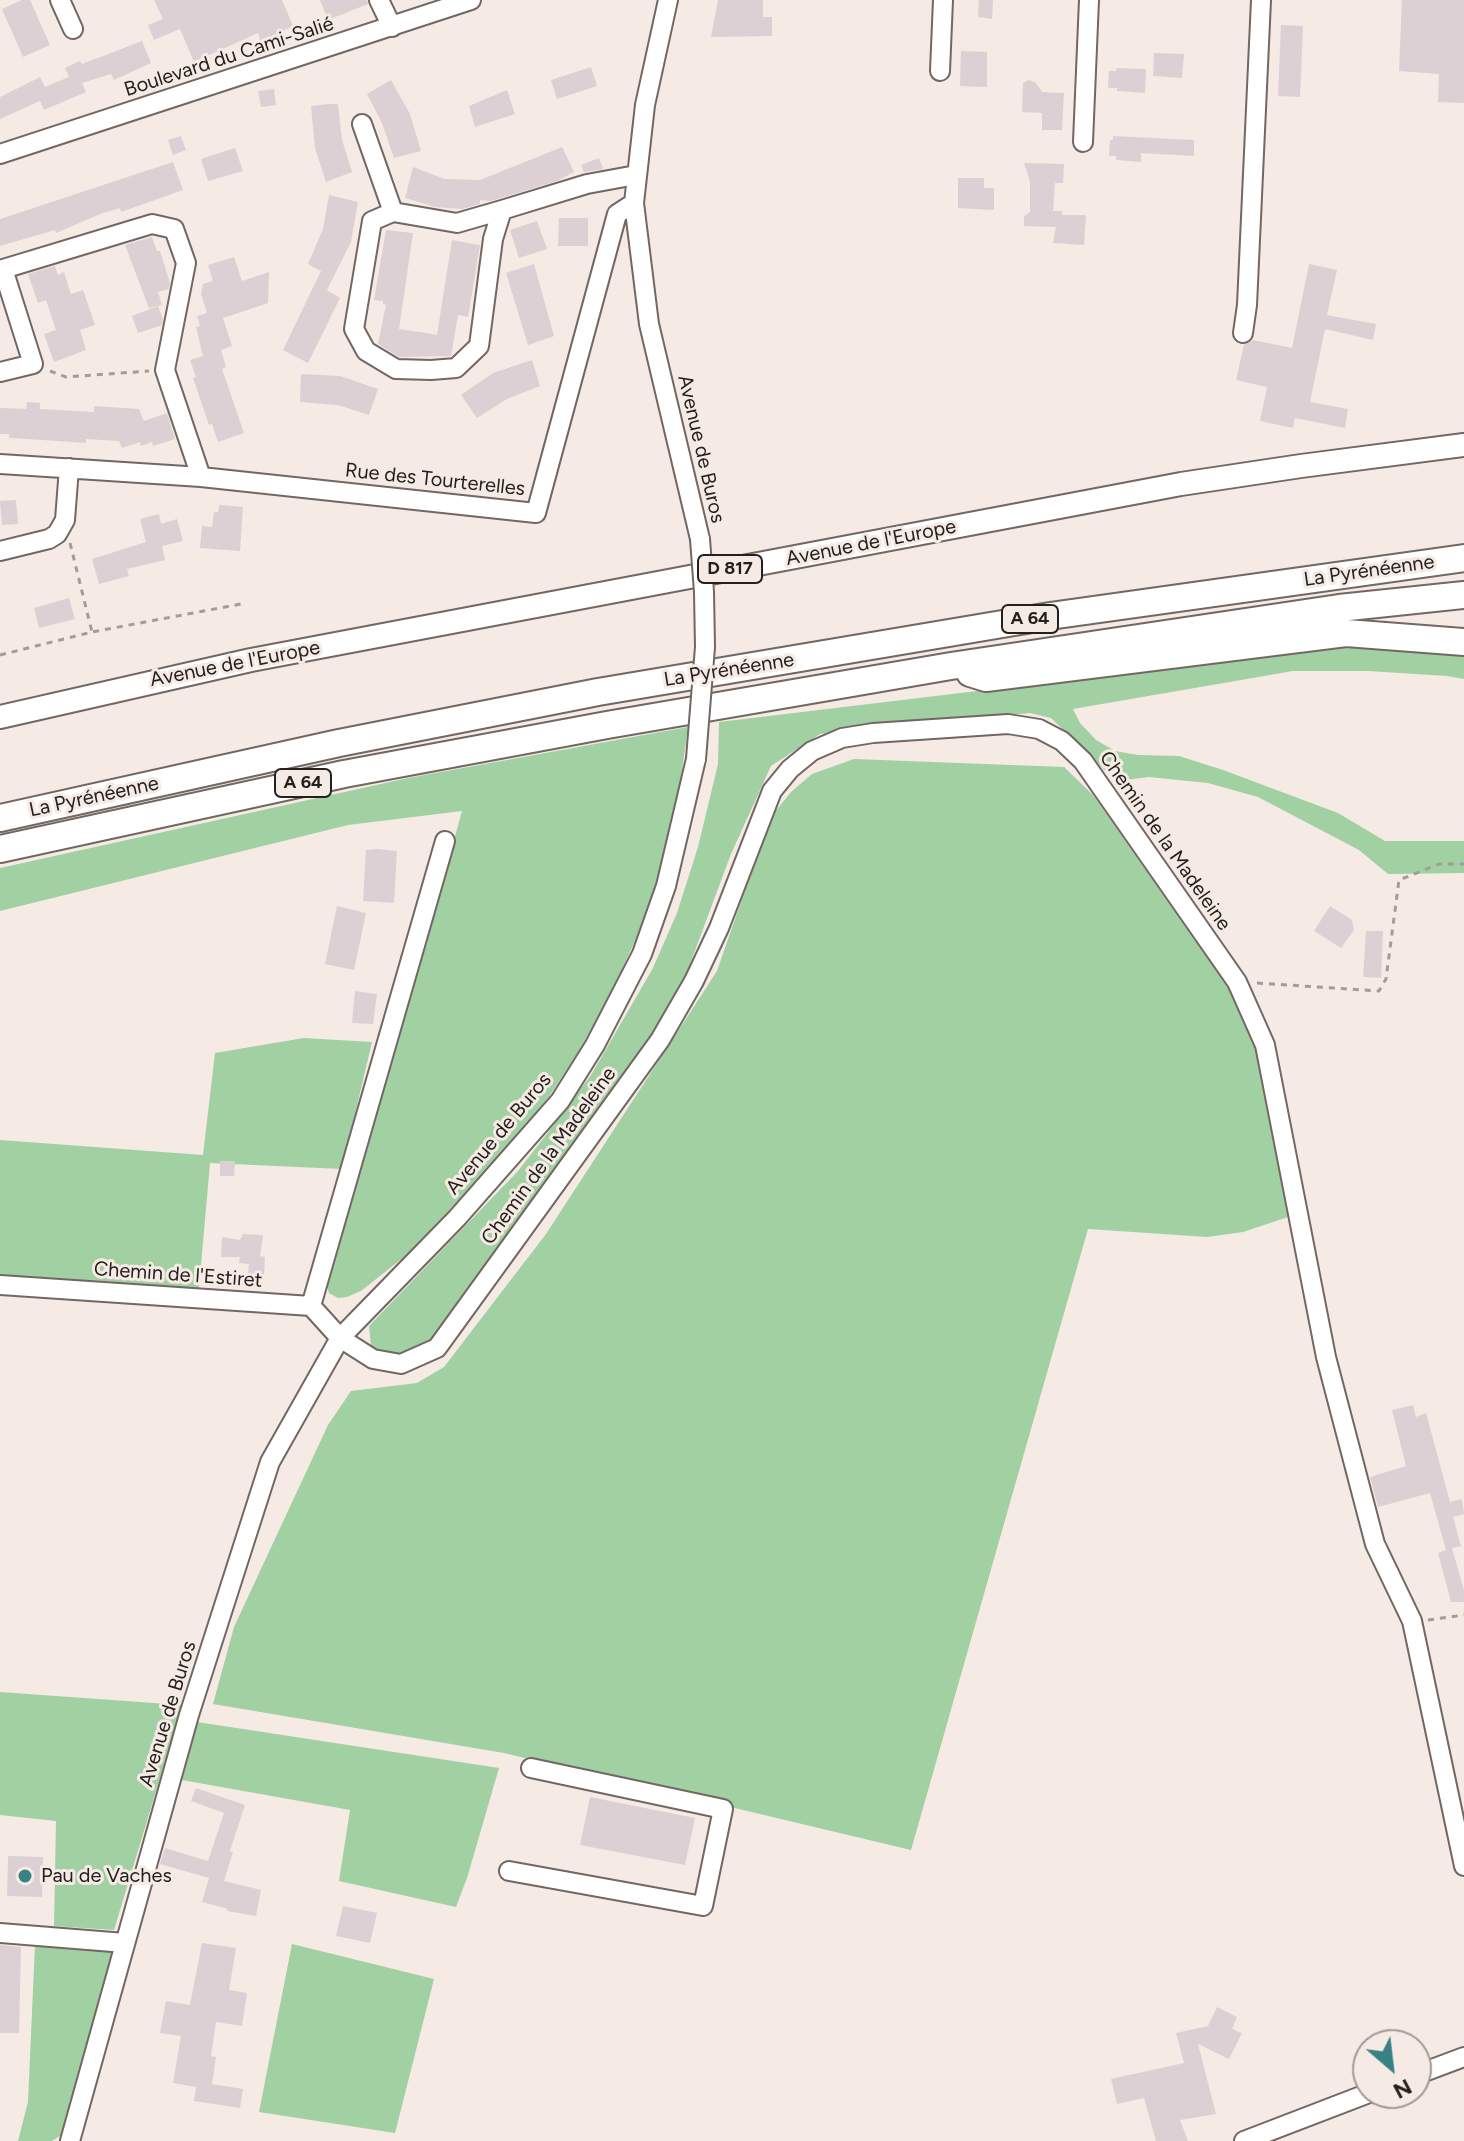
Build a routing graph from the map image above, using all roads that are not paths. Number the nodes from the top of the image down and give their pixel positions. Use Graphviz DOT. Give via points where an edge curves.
graph roads {
  1 [pos="60,0"];
  2 [pos="379,0"];
  3 [pos="471,0"];
  4 [pos="668,0"];
  5 [pos="943,0"];
  6 [pos="1089,0"];
  7 [pos="1261,0"];
  8 [pos="392,27"];
  9 [pos="73,29"];
  10 [pos="940,71"];
  11 [pos="362,124"];
  12 [pos="1083,142"];
  13 [pos="0,154"];
  14 [pos="636,175"];
  15 [pos="634,203"];
  16 [pos="502,210"];
  17 [pos="393,212"];
  18 [pos="474,218"];
  19 [pos="493,239"];
  20 [pos="1,269"];
  21 [pos="9,322"];
  22 [pos="1243,333"];
  23 [pos="0,372"];
  24 [pos="1464,445"];
  25 [pos="0,464"];
  26 [pos="69,468"];
  27 [pos="201,477"];
  28 [pos="0,551"];
  29 [pos="1464,558"];
  30 [pos="1464,595"];
  31 [pos="1464,642"];
  32 [pos="951,666"];
  33 [pos="0,717"];
  34 [pos="0,818"];
  35 [pos="445,841"];
  36 [pos="0,849"];
  37 [pos="0,1285"];
  38 [pos="311,1306"];
  39 [pos="340,1338"];
  40 [pos="531,1768"];
  41 [pos="1464,1866"];
  42 [pos="509,1871"];
  43 [pos="0,1933"];
  44 [pos="125,1943"];
  45 [pos="1464,2057"];
  46 [pos="1432,2069"];
  47 [pos="1352,2100"];
  48 [pos="70,2141"];
  49 [pos="1244,2141"];
  1 -- 9 [label="street"];
  2 -- 8 [label="street"];
  3 -- 8 [label="street, Boulevard du Cami-Salié"];
  4 -- 14 [label="street, Avenue de Buros"];
  5 -- 10 [label="street"];
  6 -- 12 [label="street"];
  7 -- 22 [label="street"];
  8 -- 13 [label="street, Boulevard du Cami-Salié"];
  11 -- 17 [label="street"];
  14 -- 15 [label="street, Avenue de Buros"];
  14 -- 16 [label="street"];
  15 -- 27 [label="street, Rue des Tourterelles" via="617,214 536,513"];
  15 -- 39 [label="street, Avenue de Buros, bridge" via="649,324 700,539 704,592 696,759 666,886 642,954 560,1101 457,1218"];
  16 -- 18 [label="street"];
  16 -- 19 [label="street"];
  17 -- 18 [label="street" via="457,223"];
  17 -- 19 [label="street" via="372,221 354,329 366,351 396,369 456,368 479,346"];
  18 -- 19 [label="street"];
  20 -- 21 [label="street"];
  20 -- 27 [label="street" via="152,224 174,229 186,263 165,370"];
  21 -- 23 [label="street" via="33,364"];
  24 -- 33 [label="main road, Avenue de l'Europe / D 817" via="1181,484 251,660"];
  25 -- 26 [label="street, Rue des Tourterelles"];
  26 -- 27 [label="street, Rue des Tourterelles"];
  26 -- 28 [label="street" via="65,520 57,534"];
  29 -- 34 [label="highway, La Pyrénéenne / A 64" via="1050,616 598,692"];
  30 -- 32 [label="highway, La Pyrénéenne / A 64" via="1339,608"];
  31 -- 32 [label="highway" via="1346,633 986,678"];
  32 -- 36 [label="highway, La Pyrénéenne / A 64" via="359,771"];
  35 -- 38 [label="street"];
  37 -- 38 [label="street, Chemin de l'Estiret"];
  38 -- 39 [label="street"];
  39 -- 41 [label="street, Chemin de la Madeleine" via="373,1359 401,1364 437,1348 660,1040 719,928 772,791 790,769 812,751 873,733 1008,724 1039,729 1083,761 1237,982 1265,1045 1326,1357 1375,1544 1412,1621"];
  39 -- 44 [label="street, Avenue de Buros" via="270,1462 189,1715"];
  40 -- 42 [label="street" via="723,1809 703,1906"];
  43 -- 44 [label="street"];
  44 -- 48 [label="street, Avenue de Buros"];
  45 -- 46 [label="street"];
  47 -- 49 [label="street"];
}
